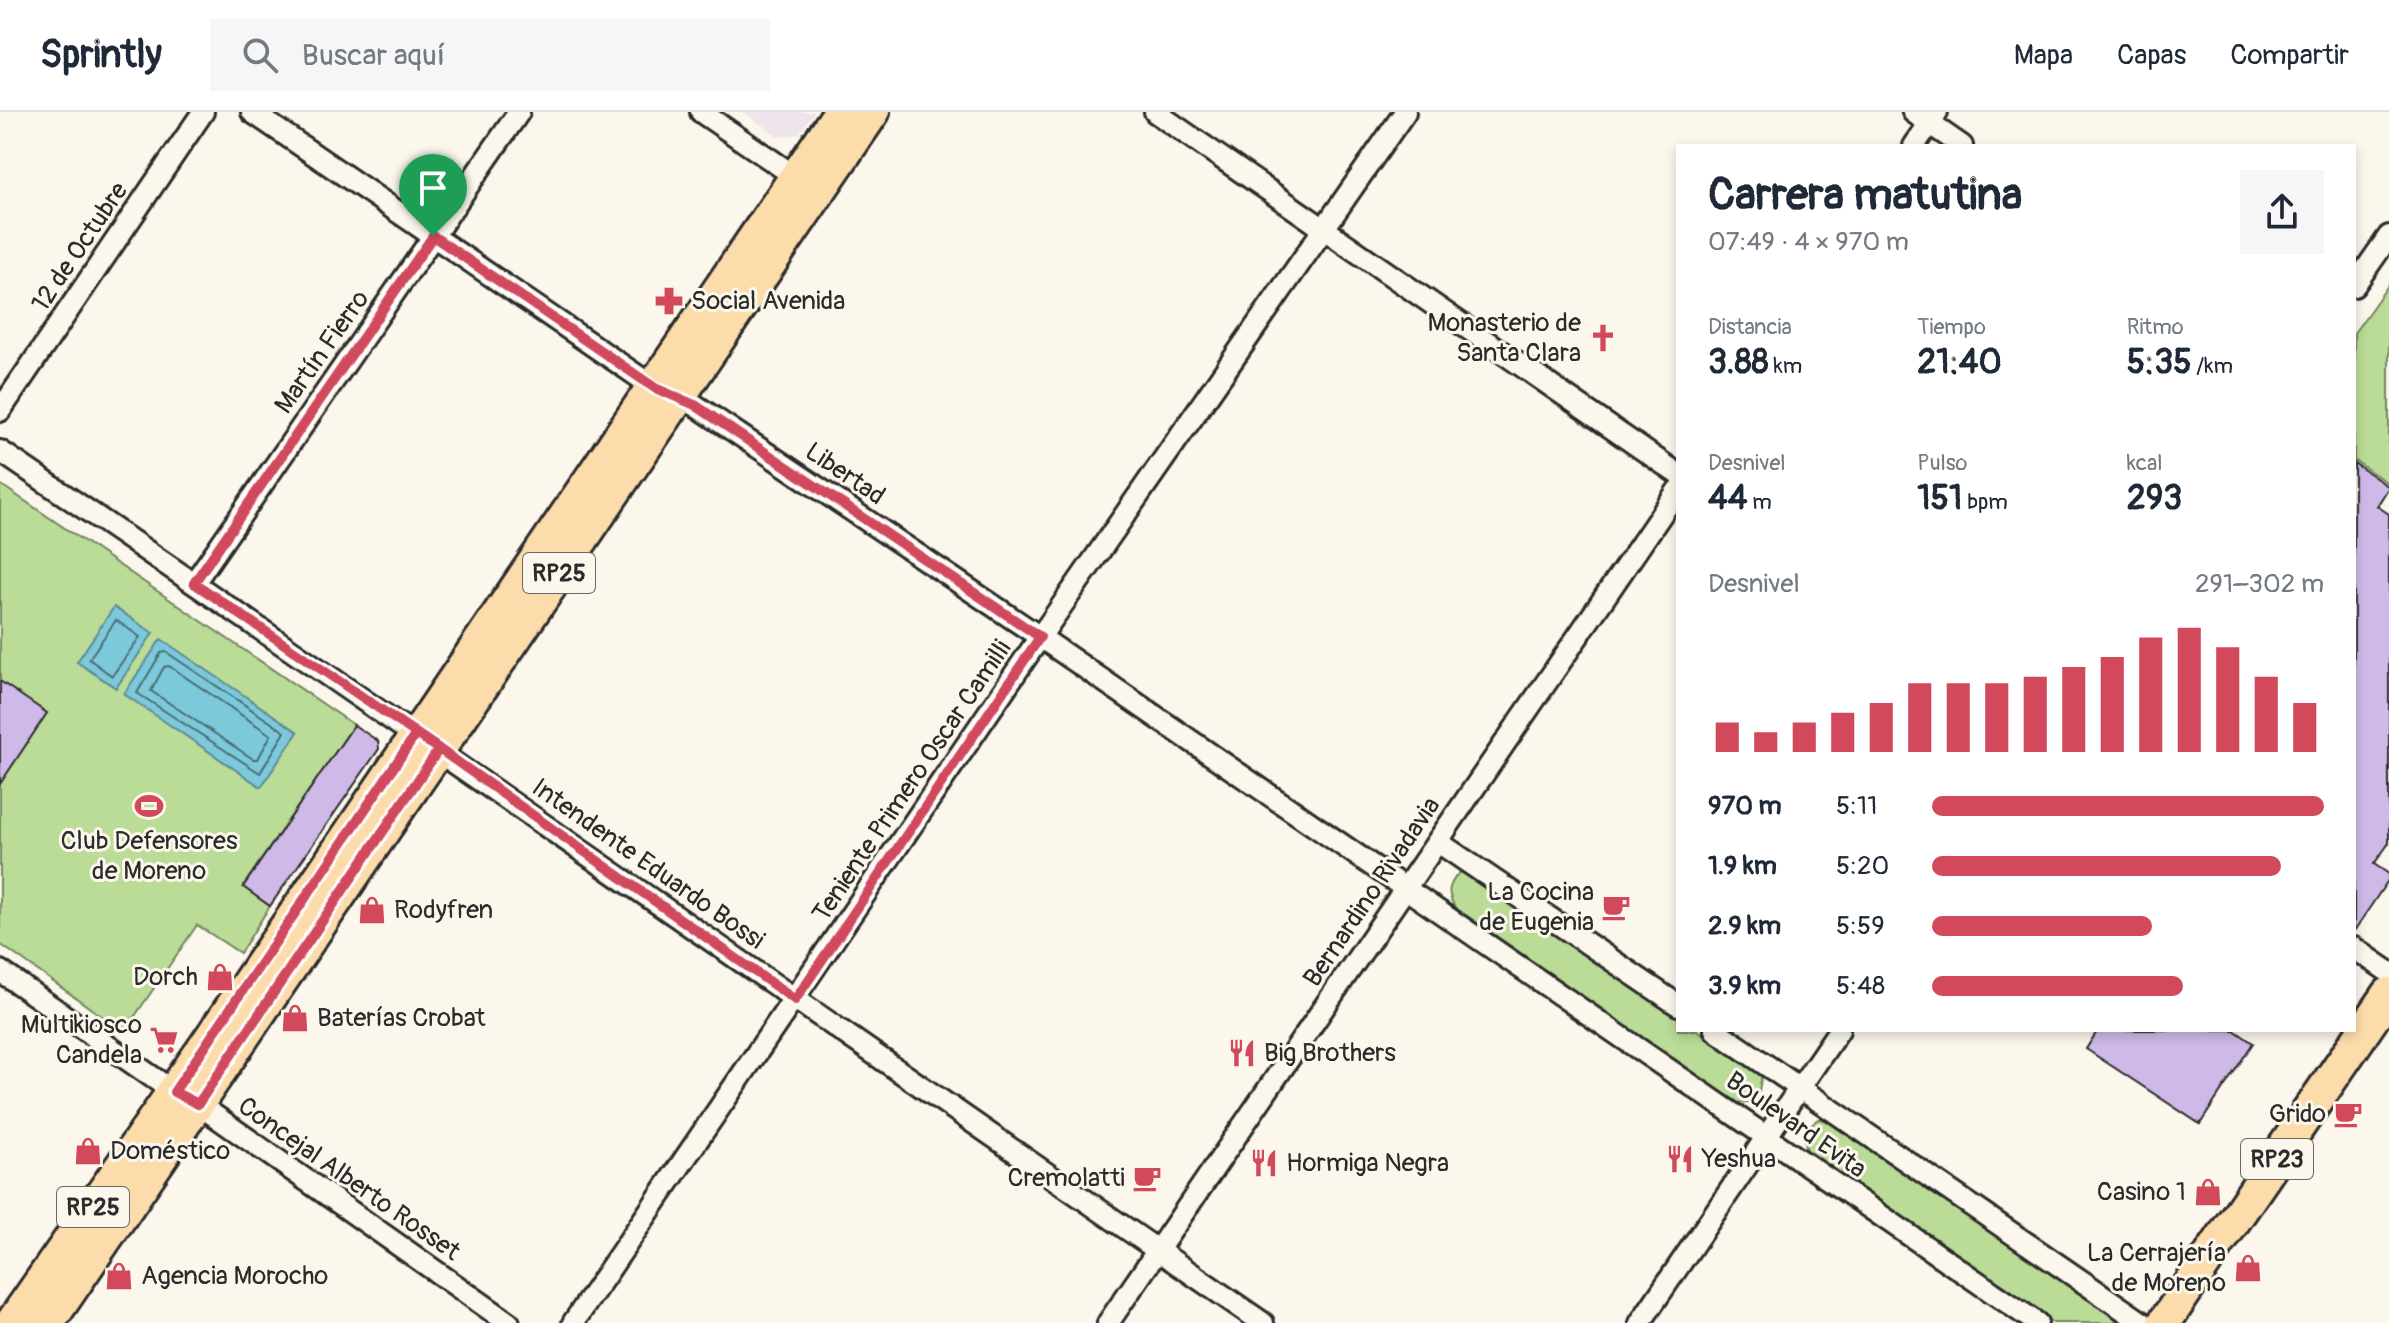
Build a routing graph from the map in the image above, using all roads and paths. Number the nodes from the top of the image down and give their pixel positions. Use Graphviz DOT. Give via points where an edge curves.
graph roads {
  1 [pos="203,112"];
  2 [pos="252,112"];
  3 [pos="519,112"];
  4 [pos="701,112"];
  5 [pos="840,112"];
  6 [pos="873,112"];
  7 [pos="1155,112"];
  8 [pos="1405,112"];
  9 [pos="1926,116"];
  10 [pos="1915,144"];
  11 [pos="1960,144"];
  12 [pos="796,177"];
  13 [pos="1324,228"];
  14 [pos="433,236"];
  15 [pos="2389,236"];
  16 [pos="2356,283"];
  17 [pos="667,393"];
  18 [pos="0,411"];
  19 [pos="0,451"];
  20 [pos="1676,473"];
  21 [pos="1676,493"];
  22 [pos="194,583"];
  23 [pos="1040,637"];
  24 [pos="427,741"];
  25 [pos="1438,842"];
  26 [pos="1406,888"];
  27 [pos="2356,949"];
  28 [pos="0,971"];
  29 [pos="2389,972"];
  30 [pos="2389,994"];
  31 [pos="795,1000"];
  32 [pos="1676,1004"];
  33 [pos="1718,1032"];
  34 [pos="1838,1032"];
  35 [pos="1800,1087"];
  36 [pos="186,1098"];
  37 [pos="1767,1136"];
  38 [pos="1158,1250"];
  39 [pos="12,1323"];
  40 [pos="48,1323"];
  41 [pos="509,1323"];
  42 [pos="573,1323"];
  43 [pos="1108,1323"];
  44 [pos="1263,1323"];
  45 [pos="1640,1323"];
  46 [pos="2037,1323"];
  47 [pos="2143,1323"];
  48 [pos="2164,1323"];
  1 -- 18 [label="street, 12 de Octubre"];
  2 -- 14 [label="street, Libertad"];
  3 -- 14 [label="street, Martín Fierro"];
  4 -- 12 [label="street"];
  5 -- 12 [label="main road, RP25"];
  6 -- 17 [label="main road, RP25"];
  7 -- 13 [label="street"];
  8 -- 13 [label="street, Teniente Primero Oscar Camilli"];
  9 -- 10 [label="street"];
  9 -- 11 [label="street"];
  12 -- 17 [label="main road, RP25"];
  13 -- 20 [label="street"];
  13 -- 23 [label="street, Teniente Primero Oscar Camilli"];
  14 -- 17 [label="street, Libertad"];
  14 -- 22 [label="street, Martín Fierro"];
  15 -- 16 [label="street"];
  17 -- 23 [label="street, Libertad"];
  17 -- 24 [label="main road, RP25"];
  19 -- 22 [label="street, Intendente Eduardo Bossi"];
  21 -- 25 [label="street, Bernardino Rivadavia"];
  22 -- 24 [label="street, Intendente Eduardo Bossi"];
  23 -- 26 [label="street, Libertad"];
  23 -- 31 [label="street, Teniente Primero Oscar Camilli"];
  24 -- 31 [label="street, Intendente Eduardo Bossi"];
  24 -- 36 [label="main road, RP25"];
  25 -- 26 [label="street, Bernardino Rivadavia"];
  25 -- 32 [label="street"];
  26 -- 37 [label="street, Boulevard Evita"];
  26 -- 38 [label="street, Bernardino Rivadavia"];
  27 -- 29 [label="street"];
  28 -- 36 [label="street, Concejal Alberto Rosset"];
  30 -- 48 [label="main road, RP23"];
  31 -- 38 [label="street, Intendente Eduardo Bossi"];
  31 -- 42 [label="street, Teniente Primero Oscar Camilli"];
  33 -- 35 [label="street, Boulevard Evita"];
  34 -- 35 [label="street"];
  35 -- 37 [label="street"];
  35 -- 47 [label="street, Boulevard Evita"];
  36 -- 39 [label="main road, RP25"];
  36 -- 40 [label="main road, RP25"];
  36 -- 41 [label="street, Concejal Alberto Rosset"];
  37 -- 45 [label="street"];
  37 -- 46 [label="street, Boulevard Evita"];
  38 -- 43 [label="street, Bernardino Rivadavia"];
  38 -- 44 [label="street, Intendente Eduardo Bossi"];
}
